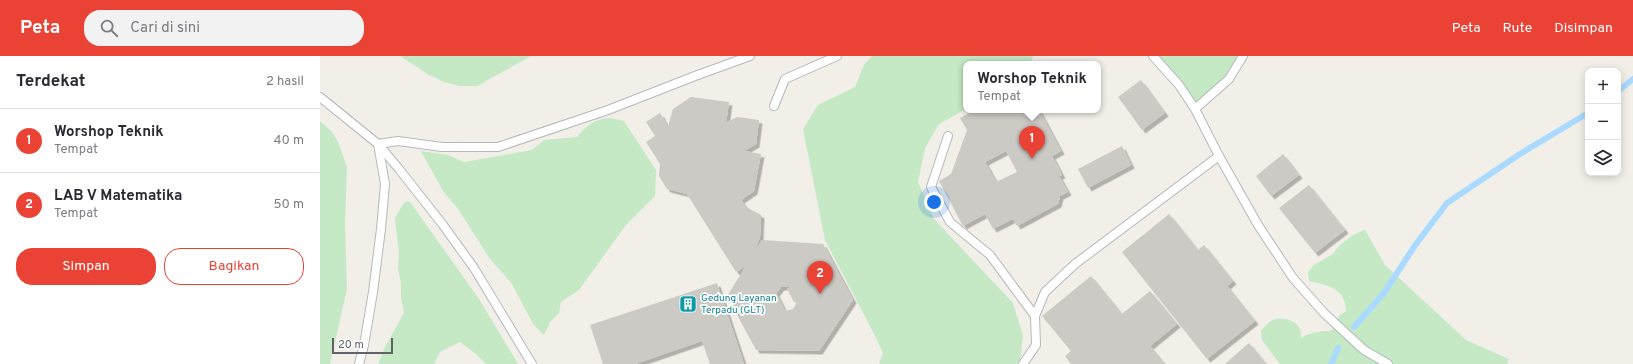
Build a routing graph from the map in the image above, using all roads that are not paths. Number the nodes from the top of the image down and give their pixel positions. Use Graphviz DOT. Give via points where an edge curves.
graph roads {
  1 [pos="750,56"];
  2 [pos="837,56"];
  3 [pos="1152,56"];
  4 [pos="1243,56"];
  5 [pos="320,97"];
  6 [pos="774,106"];
  7 [pos="1195,109"];
  8 [pos="948,136"];
  9 [pos="378,144"];
  10 [pos="1219,156"];
  11 [pos="1035,316"];
  12 [pos="359,364"];
  13 [pos="532,364"];
  14 [pos="1023,364"];
  15 [pos="1388,364"];
  1 -- 9 [label="lane" via="608,110 498,147 442,147 398,141"];
  2 -- 6 [label="lane" via="785,79"];
  3 -- 7 [label="lane" via="1179,85"];
  4 -- 7 [label="lane" via="1229,79"];
  5 -- 9 [label="lane"];
  7 -- 10 [label="lane"];
  8 -- 11 [label="lane" via="931,187 950,222 990,255"];
  9 -- 12 [label="lane" via="385,184 373,292"];
  9 -- 13 [label="lane" via="474,268"];
  10 -- 11 [label="lane" via="1075,264 1045,292"];
  10 -- 15 [label="lane" via="1258,226 1293,278 1324,313 1364,350"];
  11 -- 14 [label="lane" via="1036,345"];
}
